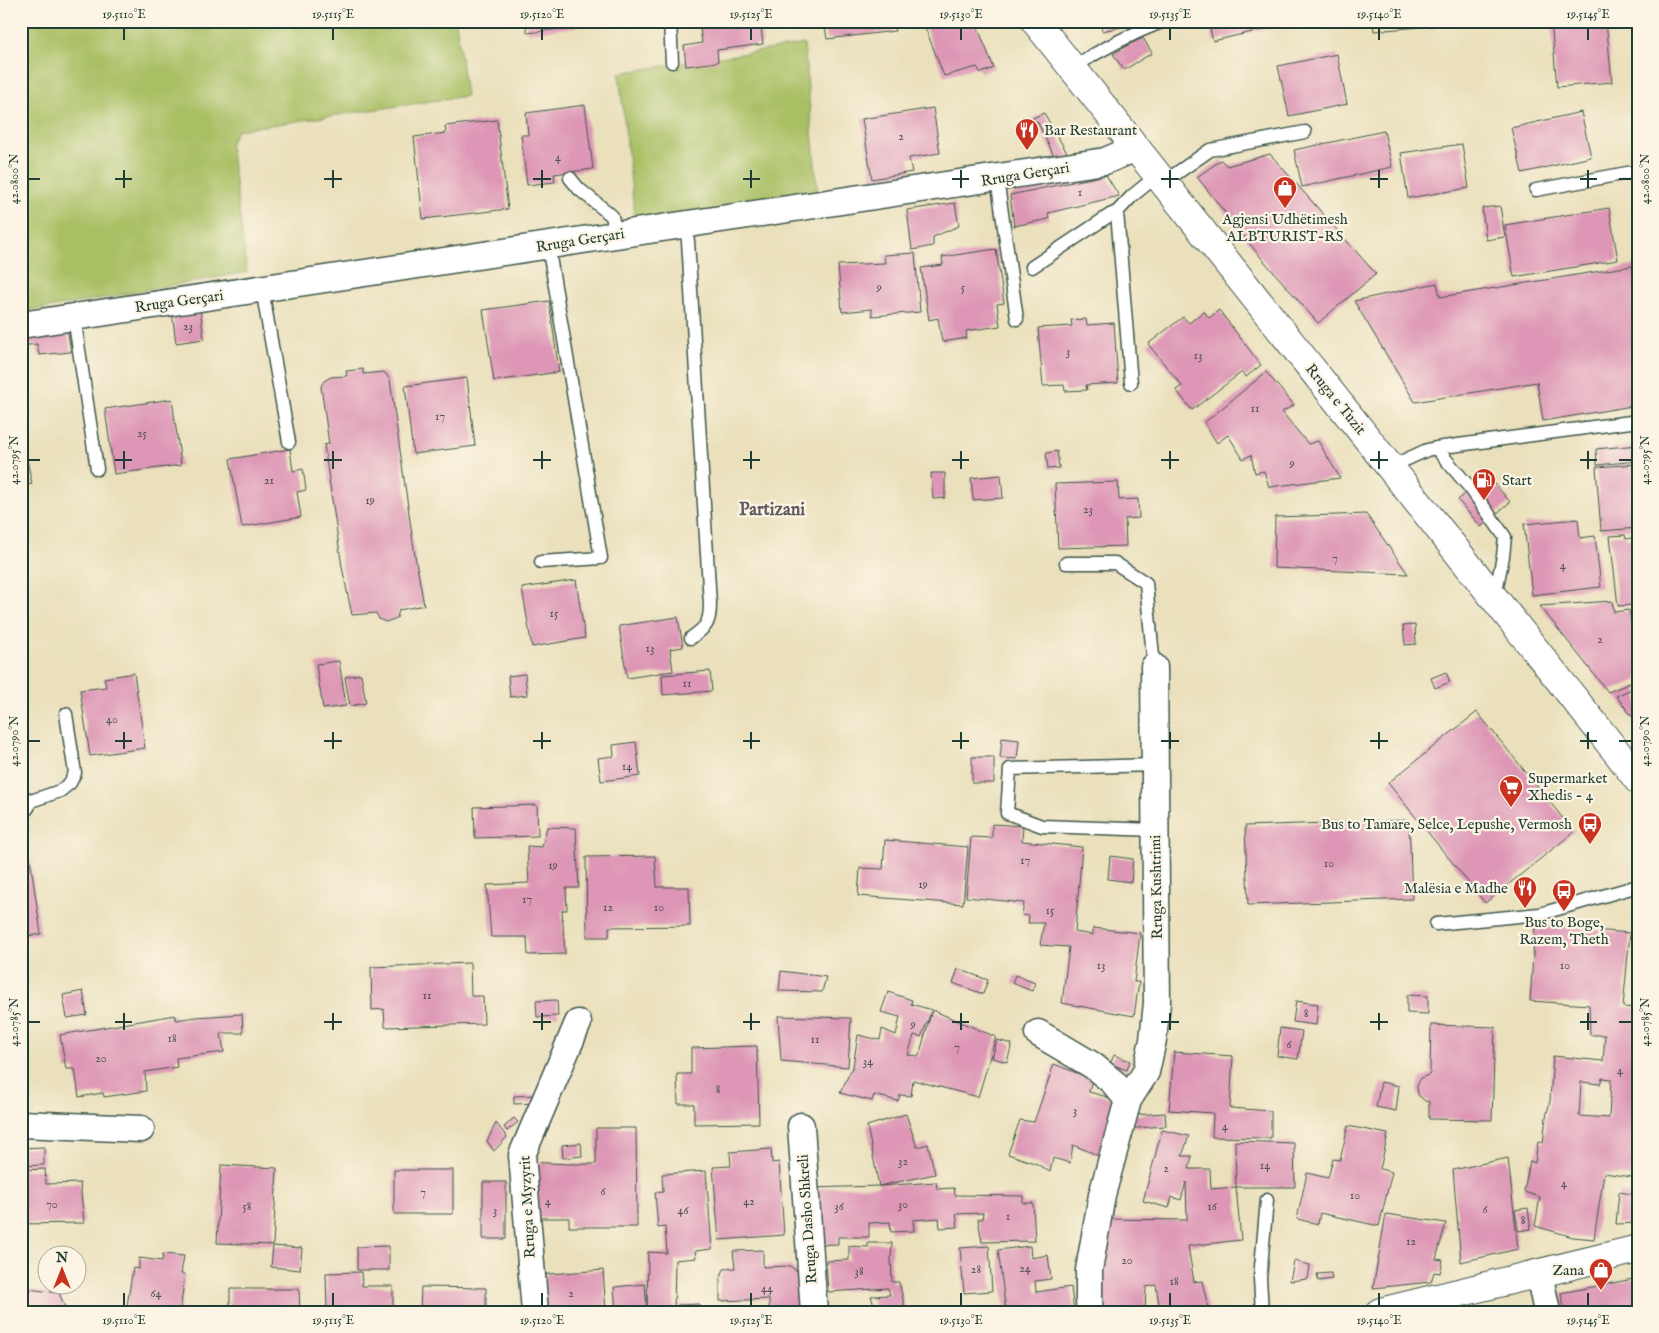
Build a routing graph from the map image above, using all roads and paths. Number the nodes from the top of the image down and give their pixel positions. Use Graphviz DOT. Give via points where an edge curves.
graph roads {
  1 [pos="670,21"];
  2 [pos="1035,21"];
  3 [pos="1164,21"];
  4 [pos="672,62"];
  5 [pos="1072,68"];
  6 [pos="1305,132"];
  7 [pos="1136,148"];
  8 [pos="1638,171"];
  9 [pos="570,178"];
  10 [pos="997,178"];
  11 [pos="1161,179"];
  12 [pos="1536,190"];
  13 [pos="1117,212"];
  14 [pos="685,224"];
  15 [pos="616,235"];
  16 [pos="548,245"];
  17 [pos="1032,267"];
  18 [pos="262,288"];
  19 [pos="74,317"];
  20 [pos="1018,319"];
  21 [pos="21,325"];
  22 [pos="1131,383"];
  23 [pos="1638,421"];
  24 [pos="289,442"];
  25 [pos="1436,448"];
  26 [pos="1390,467"];
  27 [pos="97,469"];
  28 [pos="541,562"];
  29 [pos="1066,563"];
  30 [pos="1494,599"];
  31 [pos="691,638"];
  32 [pos="1154,667"];
  33 [pos="66,714"];
  34 [pos="1155,766"];
  35 [pos="1637,778"];
  36 [pos="22,804"];
  37 [pos="1156,830"];
  38 [pos="1638,886"];
  39 [pos="1436,924"];
  40 [pos="578,1023"];
  41 [pos="1038,1033"];
  42 [pos="1128,1100"];
  43 [pos="21,1124"];
  44 [pos="801,1126"];
  45 [pos="141,1130"];
  46 [pos="1267,1200"];
  47 [pos="1638,1248"];
  48 [pos="1539,1273"];
  49 [pos="535,1312"];
  50 [pos="814,1312"];
  51 [pos="1090,1312"];
  52 [pos="1262,1312"];
  53 [pos="1380,1312"];
  54 [pos="1548,1312"];
  1 -- 4 [label="lane"];
  2 -- 5 [label="main road, Rruga e Tuzit"];
  3 -- 5 [label="lane" via="1132,33"];
  5 -- 7 [label="main road, Rruga e Tuzit"];
  6 -- 11 [label="lane" via="1210,150"];
  7 -- 10 [label="street, Rruga Gerçari" via="1105,161"];
  7 -- 11 [label="main road, Rruga e Tuzit"];
  8 -- 12 [label="lane"];
  9 -- 15 [label="lane" via="612,216"];
  10 -- 14 [label="street, Rruga Gerçari"];
  10 -- 20 [label="lane"];
  11 -- 13 [label="lane" via="1132,196"];
  11 -- 26 [label="main road, Rruga e Tuzit"];
  13 -- 17 [label="lane"];
  13 -- 22 [label="lane"];
  14 -- 15 [label="street, Rruga Gerçari"];
  14 -- 31 [label="lane" via="710,604 706,627"];
  15 -- 16 [label="street, Rruga Gerçari"];
  16 -- 18 [label="street, Rruga Gerçari"];
  16 -- 28 [label="lane" via="601,558"];
  18 -- 19 [label="street, Rruga Gerçari"];
  18 -- 24 [label="lane"];
  19 -- 21 [label="street, Rruga Gerçari"];
  19 -- 27 [label="lane"];
  23 -- 25 [label="lane"];
  25 -- 26 [label="lane"];
  25 -- 30 [label="lane" via="1471,488 1505,537"];
  26 -- 30 [label="main road, Rruga e Tuzit"];
  29 -- 32 [label="lane" via="1114,563 1146,584"];
  30 -- 35 [label="main road, Rruga e Tuzit"];
  32 -- 34 [label="street, Rruga Kushtrimi"];
  33 -- 36 [label="lane" via="75,773 70,783 60,791"];
  34 -- 37 [label="street, Rruga Kushtrimi"];
  34 -- 37 [label="lane" via="1010,769 1007,813 1042,826"];
  37 -- 42 [label="street, Rruga Kushtrimi" via="1157,1002 1146,1072"];
  38 -- 39 [label="lane" via="1540,914"];
  40 -- 49 [label="street, Rruga e Myzyrit" via="522,1155"];
  41 -- 42 [label="street" via="1092,1065"];
  42 -- 51 [label="street, Rruga Kushtrimi" via="1102,1195 1090,1270"];
  43 -- 45 [label="street"];
  44 -- 50 [label="street, Rruga Dasho Shkreli"];
  46 -- 52 [label="lane" via="1260,1278"];
  47 -- 48 [label="main road"];
  48 -- 53 [label="main road"];
  48 -- 54 [label="street"];
}
